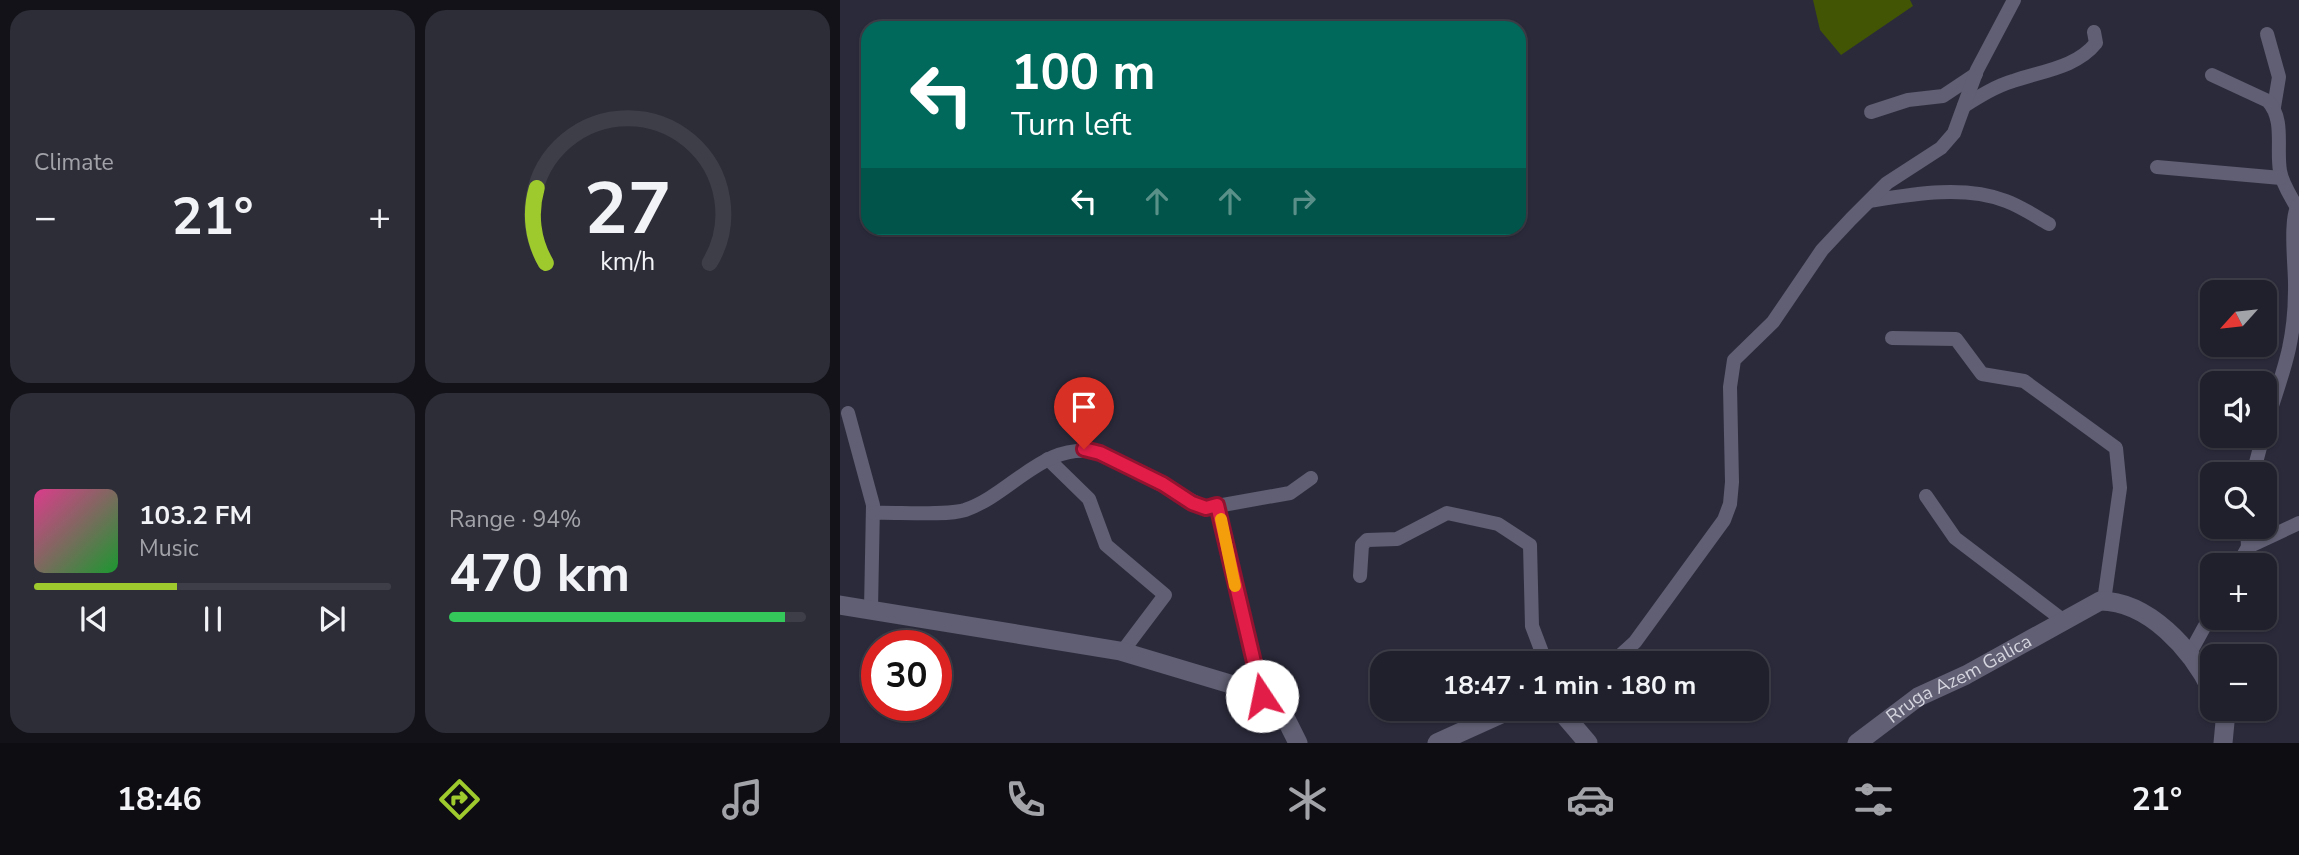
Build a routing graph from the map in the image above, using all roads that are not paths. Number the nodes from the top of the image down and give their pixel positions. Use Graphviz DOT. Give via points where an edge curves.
graph roads {
  1 [pos="2014,0"];
  2 [pos="2094,32"];
  3 [pos="2267,34"];
  4 [pos="1976,74"];
  5 [pos="2212,75"];
  6 [pos="1964,106"];
  7 [pos="2274,107"];
  8 [pos="1871,112"];
  9 [pos="2157,167"];
  10 [pos="2281,178"];
  11 [pos="1870,201"];
  12 [pos="2298,205"];
  13 [pos="2049,223"];
  14 [pos="1892,338"];
  15 [pos="2277,395"];
  16 [pos="848,413"];
  17 [pos="1048,458"];
  18 [pos="1311,478"];
  19 [pos="1927,496"];
  20 [pos="1217,505"];
  21 [pos="873,513"];
  22 [pos="2299,523"];
  23 [pos="2248,539"];
  24 [pos="2248,547"];
  25 [pos="2245,553"];
  26 [pos="1360,576"];
  27 [pos="2104,601"];
  28 [pos="840,605"];
  29 [pos="871,609"];
  30 [pos="2064,621"];
  31 [pos="2203,630"];
  32 [pos="1539,651"];
  33 [pos="1625,651"];
  34 [pos="1122,652"];
  35 [pos="2190,653"];
  36 [pos="2200,670"];
  37 [pos="1262,696"];
  38 [pos="1486,721"];
  39 [pos="1569,721"];
  40 [pos="2224,721"];
  41 [pos="1298,743"];
  42 [pos="1437,743"];
  43 [pos="1588,743"];
  44 [pos="1857,743"];
  45 [pos="2223,743"];
  1 -- 4 [label="street"];
  2 -- 6 [label="street" via="2096,43 2078,57 2040,75 2012,81"];
  3 -- 7 [label="street" via="2279,77"];
  4 -- 6 [label="street"];
  4 -- 8 [label="street" via="1943,96 1908,100"];
  5 -- 7 [label="street"];
  6 -- 11 [label="street" via="1954,132 1941,148 1888,183"];
  7 -- 10 [label="street"];
  9 -- 10 [label="street"];
  10 -- 12 [label="street"];
  11 -- 13 [label="street" via="1921,193 1963,193 2006,201"];
  11 -- 33 [label="street" via="1822,250 1759,339 1734,360 1730,504 1724,520"];
  12 -- 15 [label="street" via="2295,326"];
  14 -- 27 [label="street" via="1956,339 1982,374 2024,381 2116,448 2120,488"];
  16 -- 21 [label="street"];
  17 -- 20 [label="street" via="1084,449 1100,453 1192,503 1206,508"];
  17 -- 21 [label="street" via="962,511"];
  17 -- 34 [label="street" via="1089,499 1106,545 1165,595"];
  18 -- 20 [label="street" via="1290,492 1263,500"];
  19 -- 30 [label="street" via="1955,538"];
  20 -- 37 [label="street"];
  21 -- 29 [label="street"];
  22 -- 24 [label="street"];
  23 -- 24 [label="street"];
  24 -- 25 [label="street"];
  26 -- 32 [label="street" via="1367,540 1397,539 1447,513 1498,524 1530,545 1532,626"];
  27 -- 30 [label="street, Rruga Azem Galica"];
  27 -- 35 [label="street" via="2125,604 2150,619"];
  28 -- 29 [label="street"];
  29 -- 34 [label="street"];
  30 -- 44 [label="street, Rruga Azem Galica" via="1918,697"];
  31 -- 35 [label="street"];
  34 -- 37 [label="street"];
  35 -- 36 [label="street"];
  37 -- 41 [label="street" via="1276,703"];
  38 -- 42 [label="street"];
  39 -- 43 [label="street"];
  40 -- 45 [label="street"];
}
